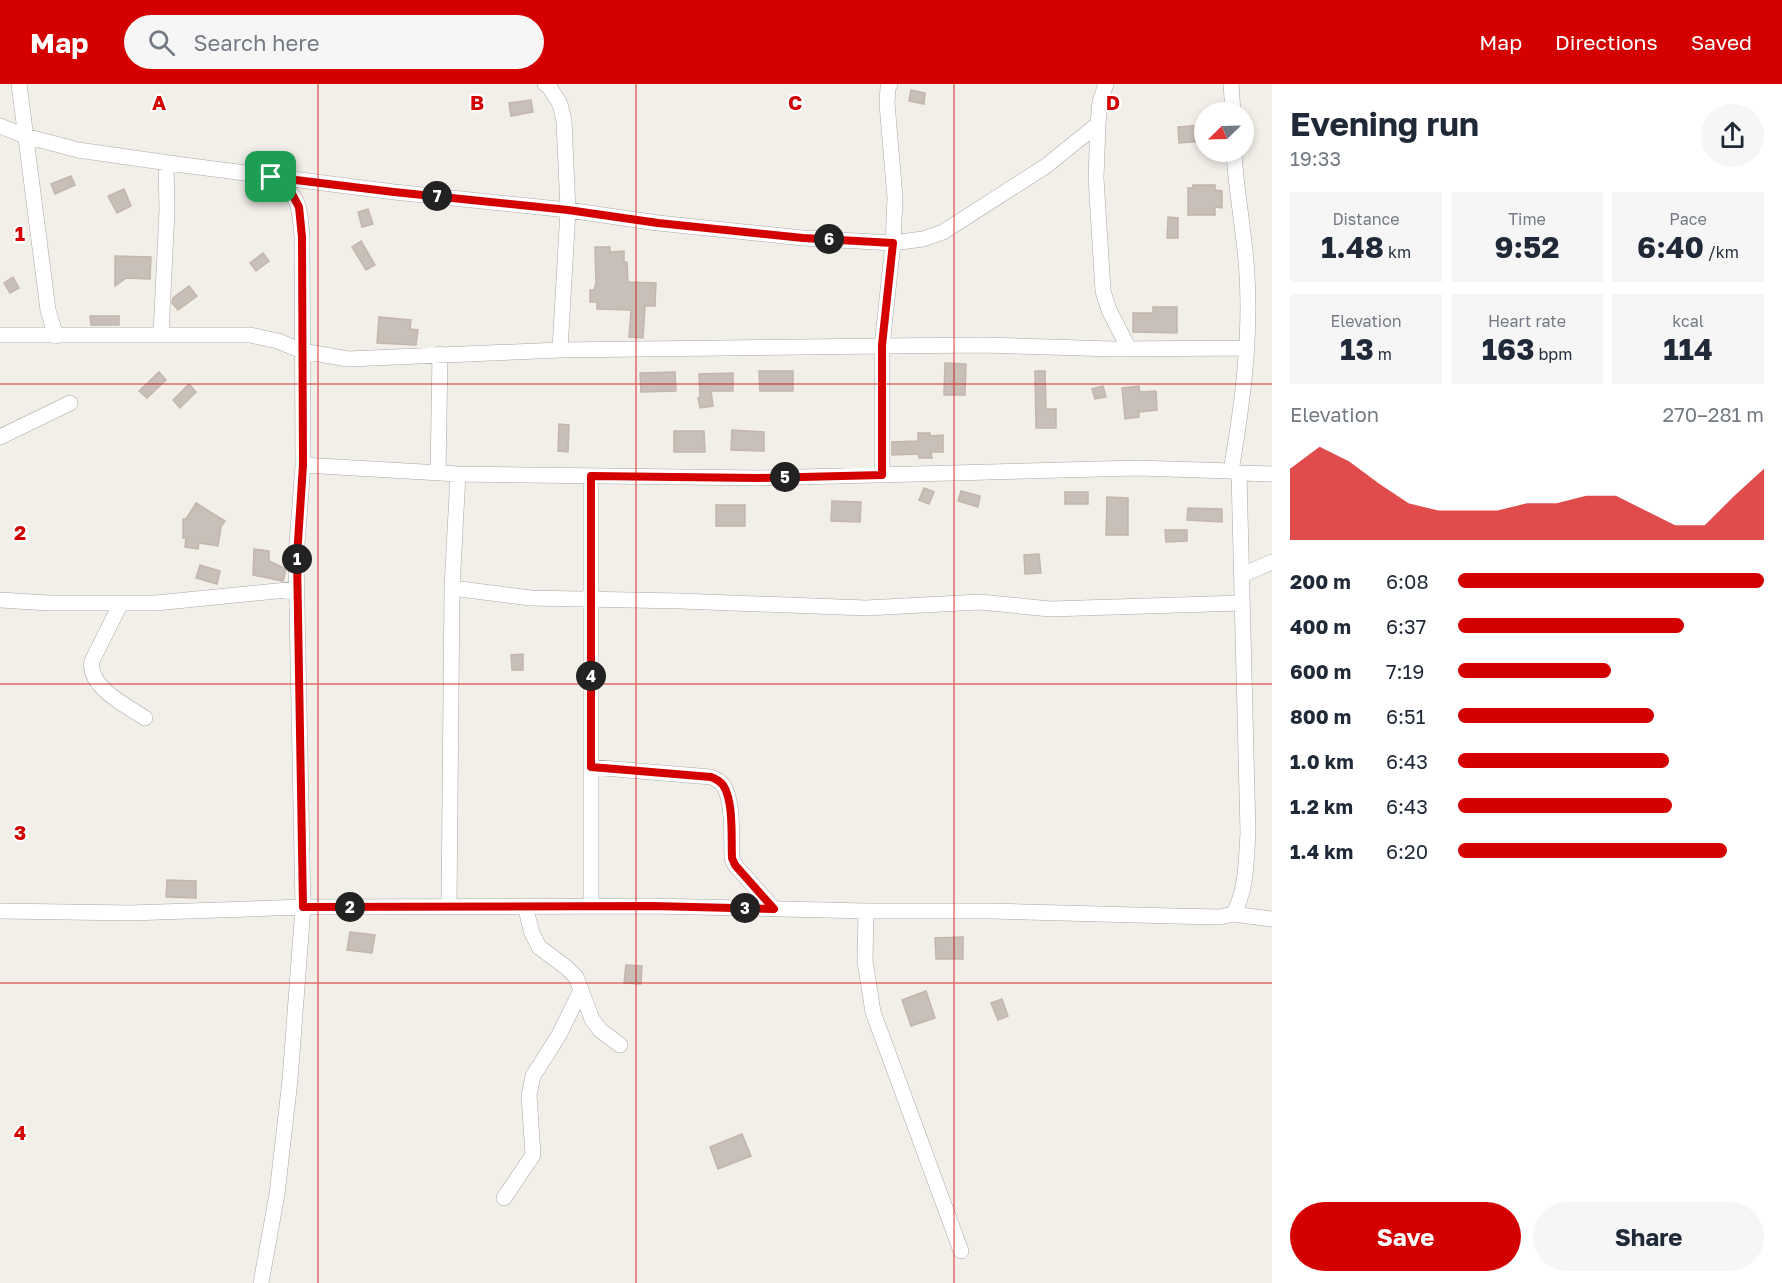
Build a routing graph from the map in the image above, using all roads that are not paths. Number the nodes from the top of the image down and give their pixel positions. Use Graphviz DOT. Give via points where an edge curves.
graph roads {
  1 [pos="19,84"];
  2 [pos="545,84"];
  3 [pos="890,84"];
  4 [pos="1106,84"];
  5 [pos="1231,84"];
  6 [pos="1232,102"];
  7 [pos="1098,124"];
  8 [pos="0,126"];
  9 [pos="25,135"];
  10 [pos="1235,162"];
  11 [pos="166,163"];
  12 [pos="271,177"];
  13 [pos="568,210"];
  14 [pos="893,243"];
  15 [pos="0,335"];
  16 [pos="161,335"];
  17 [pos="57,336"];
  18 [pos="882,345"];
  19 [pos="1247,348"];
  20 [pos="1130,349"];
  21 [pos="560,350"];
  22 [pos="302,351"];
  23 [pos="440,354"];
  24 [pos="70,403"];
  25 [pos="0,437"];
  26 [pos="303,465"];
  27 [pos="1235,472"];
  28 [pos="438,473"];
  29 [pos="458,474"];
  30 [pos="1272,474"];
  31 [pos="882,475"];
  32 [pos="591,476"];
  33 [pos="1272,562"];
  34 [pos="1242,574"];
  35 [pos="452,588"];
  36 [pos="297,589"];
  37 [pos="591,599"];
  38 [pos="0,600"];
  39 [pos="121,603"];
  40 [pos="1242,603"];
  41 [pos="145,718"];
  42 [pos="591,767"];
  43 [pos="525,906"];
  44 [pos="591,906"];
  45 [pos="303,907"];
  46 [pos="448,907"];
  47 [pos="774,909"];
  48 [pos="0,911"];
  49 [pos="866,911"];
  50 [pos="1233,914"];
  51 [pos="1272,919"];
  52 [pos="581,990"];
  53 [pos="620,1045"];
  54 [pos="504,1198"];
  55 [pos="961,1251"];
  56 [pos="261,1283"];
  1 -- 9 [label="street"];
  2 -- 13 [label="street" via="560,104 564,121"];
  3 -- 14 [label="street" via="887,103 895,198"];
  4 -- 7 [label="street"];
  5 -- 6 [label="street"];
  7 -- 14 [label="street" via="1046,166 943,232"];
  7 -- 20 [label="street" via="1096,178 1103,291"];
  8 -- 9 [label="street"];
  9 -- 11 [label="street" via="78,150"];
  9 -- 17 [label="street" via="48,310"];
  10 -- 19 [label="street" via="1247,276"];
  11 -- 12 [label="street"];
  11 -- 16 [label="street"];
  12 -- 13 [label="street"];
  12 -- 22 [label="street" via="291,192 299,207"];
  13 -- 14 [label="street" via="781,236"];
  13 -- 21 [label="street"];
  14 -- 18 [label="street"];
  15 -- 17 [label="street"];
  16 -- 17 [label="street"];
  16 -- 22 [label="street" via="250,335"];
  18 -- 20 [label="street"];
  18 -- 21 [label="street"];
  18 -- 31 [label="street"];
  19 -- 20 [label="street"];
  19 -- 27 [label="street"];
  21 -- 23 [label="street"];
  22 -- 23 [label="street" via="348,359"];
  22 -- 26 [label="street"];
  23 -- 28 [label="street"];
  24 -- 25 [label="street"];
  26 -- 28 [label="street"];
  26 -- 36 [label="street"];
  27 -- 30 [label="street"];
  27 -- 31 [label="street" via="1137,468"];
  27 -- 34 [label="street"];
  28 -- 29 [label="street"];
  29 -- 32 [label="street"];
  29 -- 35 [label="street"];
  31 -- 32 [label="street"];
  32 -- 37 [label="street"];
  33 -- 34 [label="street"];
  34 -- 40 [label="street"];
  35 -- 37 [label="street" via="531,598"];
  35 -- 46 [label="street"];
  36 -- 39 [label="street"];
  36 -- 45 [label="street"];
  37 -- 40 [label="street" via="866,608 980,602 1050,609"];
  37 -- 42 [label="street"];
  38 -- 39 [label="street"];
  39 -- 41 [label="street" via="91,669 103,689"];
  40 -- 50 [label="street" via="1248,833 1246,869"];
  42 -- 44 [label="street"];
  42 -- 47 [label="street" via="711,777 719,781 729,799 735,865"];
  43 -- 44 [label="street"];
  43 -- 46 [label="street"];
  43 -- 52 [label="street" via="539,947 576,977"];
  44 -- 47 [label="street"];
  45 -- 46 [label="street"];
  45 -- 48 [label="street" via="130,913"];
  45 -- 56 [label="street" via="290,1080 277,1194"];
  47 -- 49 [label="street"];
  49 -- 50 [label="street" via="1220,917"];
  49 -- 55 [label="street" via="865,961 873,1012"];
  50 -- 51 [label="street"];
  52 -- 53 [label="street" via="592,1019"];
  52 -- 54 [label="street" via="533,1076 529,1095 533,1155"];
}
